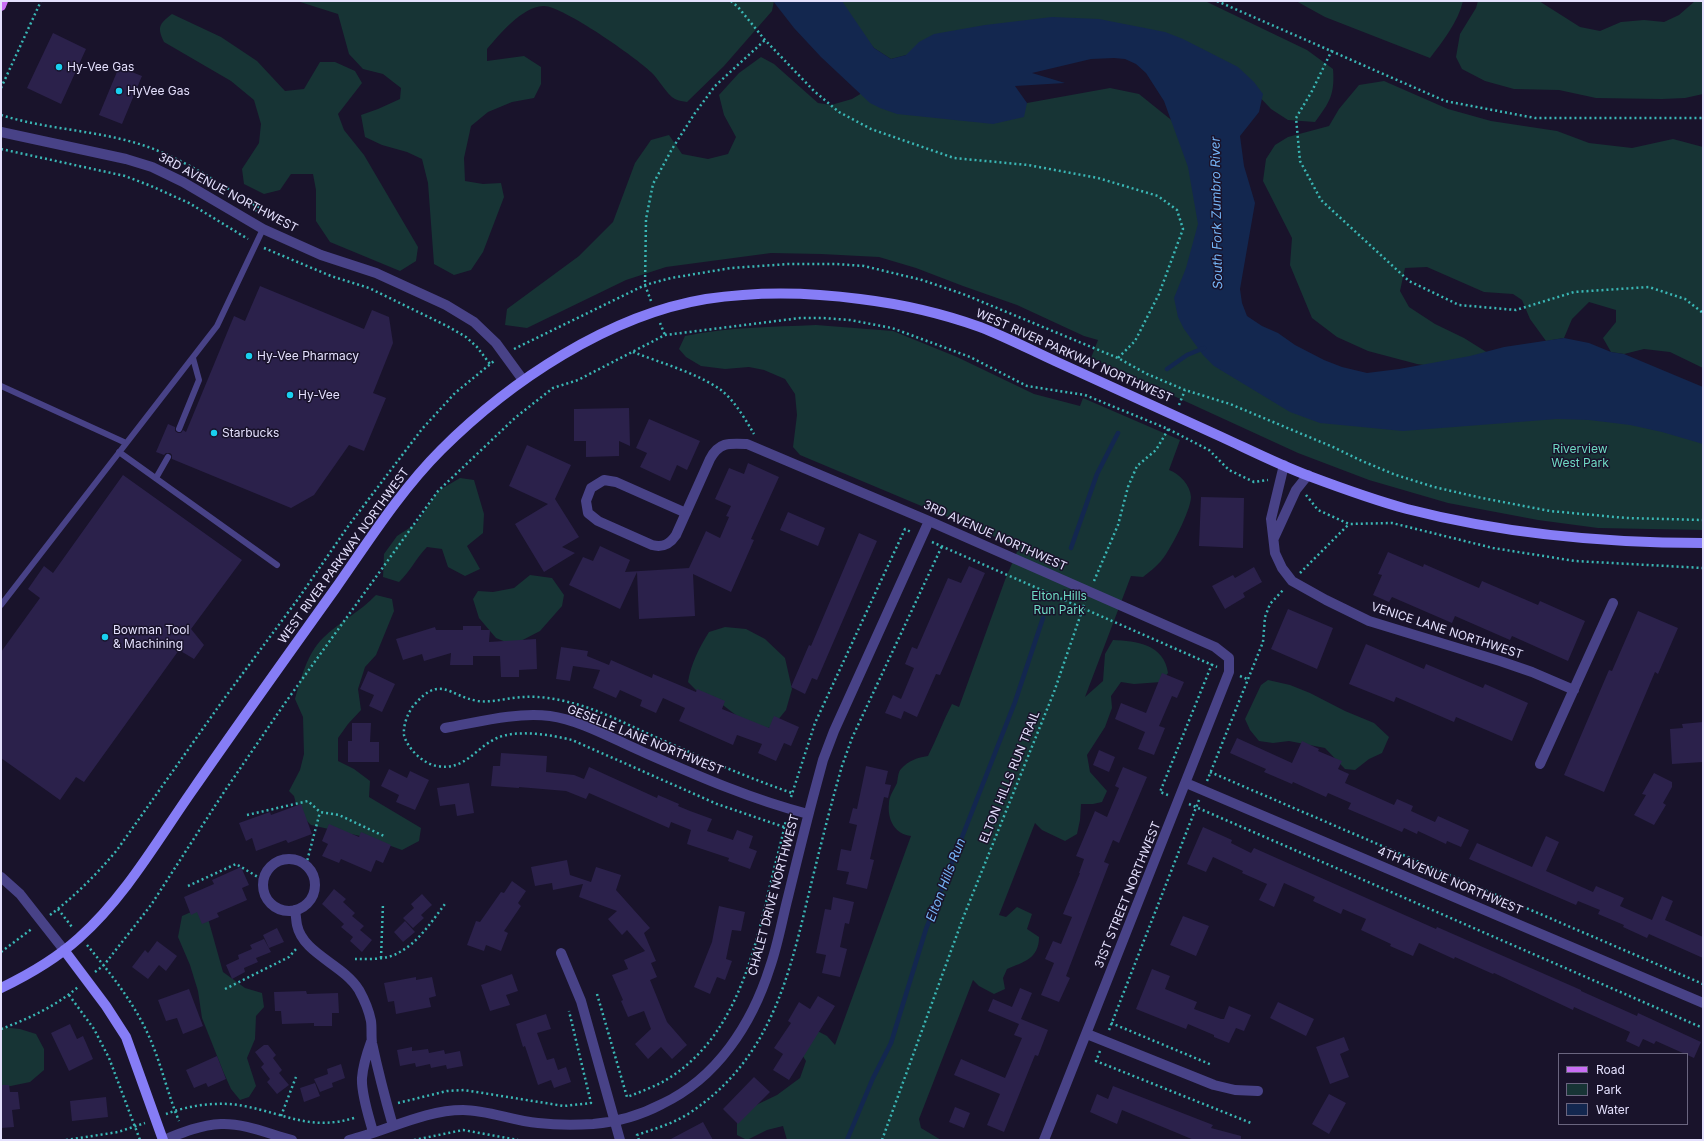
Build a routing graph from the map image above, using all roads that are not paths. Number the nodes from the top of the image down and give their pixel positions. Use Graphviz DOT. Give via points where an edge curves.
graph roads {
  1 [pos="3,1"];
  2 [pos="1,6"];
  3 [pos="1,132"];
  4 [pos="263,229"];
  5 [pos="193,358"];
  6 [pos="523,380"];
  7 [pos="1,386"];
  8 [pos="179,429"];
  9 [pos="126,443"];
  10 [pos="119,452"];
  11 [pos="168,457"];
  12 [pos="1284,466"];
  13 [pos="1308,475"];
  14 [pos="156,478"];
  15 [pos="686,513"];
  16 [pos="929,521"];
  17 [pos="1273,540"];
  18 [pos="1703,543"];
  19 [pos="277,565"];
  20 [pos="1613,603"];
  21 [pos="1,605"];
  22 [pos="1229,658"];
  23 [pos="1574,690"];
  24 [pos="445,728"];
  25 [pos="1540,764"];
  26 [pos="1186,783"];
  27 [pos="808,814"];
  28 [pos="1,877"];
  29 [pos="295,910"];
  30 [pos="64,950"];
  31 [pos="561,953"];
  32 [pos="1,988"];
  33 [pos="1703,1003"];
  34 [pos="1087,1034"];
  35 [pos="371,1040"];
  36 [pos="1258,1091"];
  37 [pos="615,1120"];
  38 [pos="393,1126"];
  39 [pos="373,1132"];
  40 [pos="163,1140"];
  41 [pos="292,1140"];
  42 [pos="350,1140"];
  43 [pos="620,1140"];
  44 [pos="1044,1140"];
  1 -- 2 [label="main road"];
  3 -- 4 [label="street, 3RD AVENUE NORTHWEST" via="152,167 183,182"];
  4 -- 5 [label="lane" via="217,326"];
  4 -- 6 [label="street, 3RD AVENUE NORTHWEST" via="446,305 474,322 496,343"];
  5 -- 8 [label="lane" via="199,380"];
  5 -- 9 [label="lane"];
  6 -- 12 [label="main road, WEST RIVER PARKWAY NORTHWEST" via="597,336 671,307 704,299 766,293 835,295 920,309 982,328"];
  6 -- 30 [label="main road, WEST RIVER PARKWAY NORTHWEST" via="441,450 415,479 149,855 109,907"];
  7 -- 9 [label="lane"];
  9 -- 10 [label="lane"];
  10 -- 14 [label="lane"];
  10 -- 21 [label="lane"];
  11 -- 14 [label="lane"];
  12 -- 13 [label="main road, WEST RIVER PARKWAY NORTHWEST"];
  12 -- 17 [label="street, VENICE LANE NORTHWEST" via="1271,519"];
  13 -- 17 [label="street" via="1296,490"];
  13 -- 18 [label="main road, WEST RIVER PARKWAY NORTHWEST" via="1404,508 1515,532 1646,543"];
  14 -- 19 [label="lane"];
  15 -- 15 [label="street, 3RD AVENUE NORTHWEST" via="672,542 657,547 598,521 588,512 586,501 594,485 609,480"];
  15 -- 16 [label="street, 3RD AVENUE NORTHWEST" via="715,450 727,444 747,444"];
  16 -- 22 [label="street, 3RD AVENUE NORTHWEST" via="1215,647"];
  16 -- 27 [label="street, CHALET DRIVE NORTHWEST" via="834,731"];
  17 -- 23 [label="street, VENICE LANE NORTHWEST" via="1275,553 1292,581 1326,600 1370,621 1500,661"];
  20 -- 23 [label="street"];
  22 -- 26 [label="street, 31ST STREET NORTHWEST" via="1229,672"];
  23 -- 25 [label="street"];
  24 -- 27 [label="street, GESELLE LANE NORTHWEST" via="512,716 533,715 569,720 750,797"];
  26 -- 33 [label="street, 4TH AVENUE NORTHWEST"];
  26 -- 34 [label="street, 31ST STREET NORTHWEST"];
  27 -- 37 [label="street, CHALET DRIVE NORTHWEST" via="770,967 742,1031 722,1058 700,1081 676,1098 633,1116"];
  28 -- 30 [label="street" via="20,894"];
  29 -- 29 [label="street" via="282,910 272,906 266,899 262,889 263,880 267,869 275,862 296,859 306,865 313,874 313,893 306,904"];
  29 -- 35 [label="street" via="297,926 304,940 313,951 351,978 359,990 371,1022"];
  30 -- 32 [label="main road, WEST RIVER PARKWAY NORTHWEST"];
  30 -- 40 [label="main road" via="126,1037"];
  31 -- 37 [label="street" via="581,1001"];
  34 -- 36 [label="street" via="1214,1086"];
  34 -- 44 [label="street, 31ST STREET NORTHWEST"];
  35 -- 38 [label="street"];
  35 -- 39 [label="street" via="362,1079"];
  37 -- 38 [label="street, CHALET DRIVE NORTHWEST" via="595,1124 538,1123 464,1110 450,1111"];
  37 -- 43 [label="street"];
  38 -- 39 [label="street, CHALET DRIVE NORTHWEST"];
  39 -- 42 [label="street, CHALET DRIVE NORTHWEST"];
  40 -- 41 [label="street" via="203,1126 222,1124 240,1126"];
}
